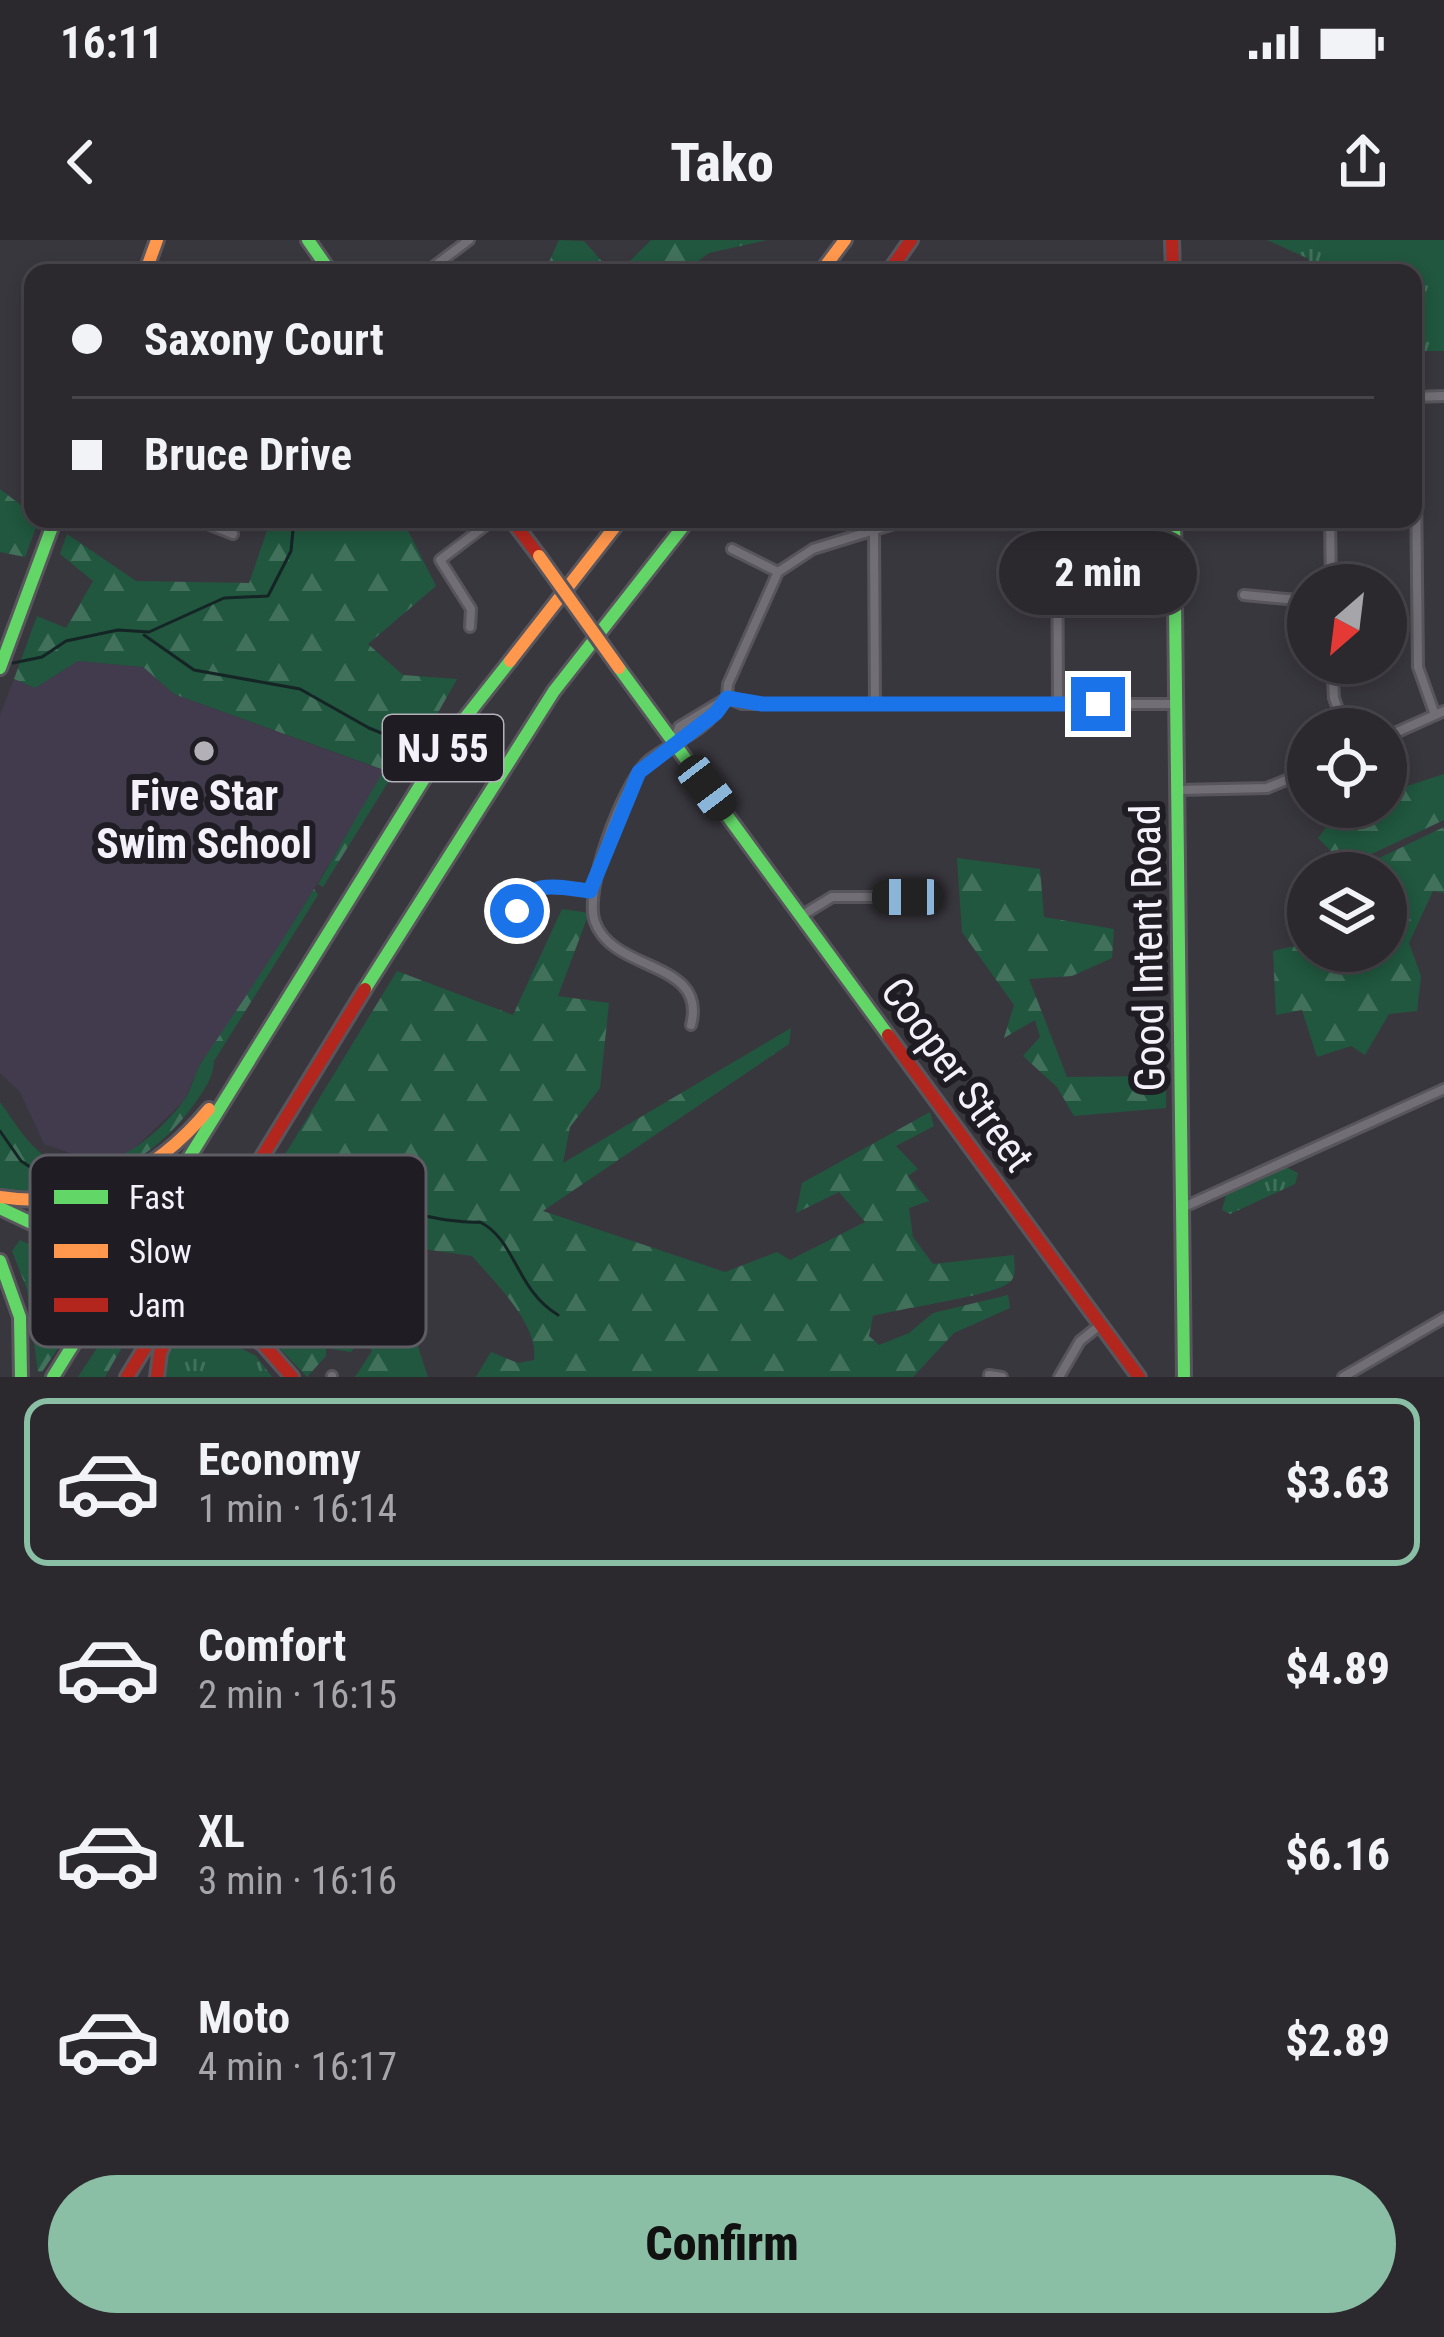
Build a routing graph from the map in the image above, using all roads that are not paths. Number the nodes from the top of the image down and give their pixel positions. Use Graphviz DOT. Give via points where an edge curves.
graph roads {
  1 [pos="469,240"];
  2 [pos="845,240"];
  3 [pos="437,264"];
  4 [pos="827,264"];
  5 [pos="53,528"];
  6 [pos="216,528"];
  7 [pos="482,528"];
  8 [pos="518,528"];
  9 [pos="614,528"];
  10 [pos="682,528"];
  11 [pos="883,528"];
  12 [pos="1057,528"];
  13 [pos="1174,528"];
  14 [pos="1330,528"];
  15 [pos="1416,528"];
  16 [pos="874,531"];
  17 [pos="233,535"];
  18 [pos="732,549"];
  19 [pos="1330,564"];
  20 [pos="778,572"];
  21 [pos="1244,596"];
  22 [pos="1287,599"];
  23 [pos="470,627"];
  24 [pos="0,668"];
  25 [pos="724,701"];
  26 [pos="1058,703"];
  27 [pos="875,704"];
  28 [pos="1178,704"];
  29 [pos="1440,713"];
  30 [pos="1407,727"];
  31 [pos="673,743"];
  32 [pos="1287,780"];
  33 [pos="1179,790"];
  34 [pos="590,891"];
  35 [pos="908,897"];
  36 [pos="517,911"];
  37 [pos="801,916"];
  38 [pos="290,994"];
  39 [pos="691,1025"];
  40 [pos="1444,1089"];
  41 [pos="162,1155"];
  42 [pos="190,1155"];
  43 [pos="264,1155"];
  44 [pos="0,1197"];
  45 [pos="30,1202"];
  46 [pos="1184,1207"];
  47 [pos="0,1208"];
  48 [pos="0,1217"];
  49 [pos="30,1224"];
  50 [pos="30,1230"];
  51 [pos="0,1262"];
  52 [pos="1442,1323"];
  53 [pos="1100,1325"];
  54 [pos="72,1347"];
  55 [pos="146,1347"];
  56 [pos="163,1347"];
  57 [pos="253,1347"];
  58 [pos="265,1347"];
  59 [pos="989,1375"];
  60 [pos="21,1377"];
  61 [pos="53,1377"];
  62 [pos="127,1377"];
  63 [pos="157,1377"];
  64 [pos="281,1377"];
  65 [pos="292,1377"];
  66 [pos="1002,1377"];
  67 [pos="1059,1377"];
  68 [pos="1138,1377"];
  69 [pos="1184,1377"];
  70 [pos="1343,1377"];
  1 -- 3 [label="street"];
  2 -- 4 [label="main road"];
  5 -- 24 [label="main road"];
  6 -- 17 [label="street"];
  7 -- 23 [label="street" via="440,560 471,609"];
  8 -- 31 [label="main road, Cooper Street, bridge"];
  9 -- 38 [label="main road, NJ 55" via="450,737"];
  10 -- 43 [label="main road, NJ 55" via="487,791"];
  11 -- 16 [label="street"];
  12 -- 26 [label="street"];
  13 -- 28 [label="main road, Good Intent Road"];
  14 -- 19 [label="street"];
  15 -- 29 [label="street" via="1418,667"];
  16 -- 20 [label="street" via="813,549"];
  16 -- 27 [label="street"];
  18 -- 20 [label="street"];
  20 -- 25 [label="street"];
  21 -- 22 [label="street"];
  25 -- 27 [label="street"];
  25 -- 31 [label="street" via="680,727"];
  26 -- 27 [label="street"];
  26 -- 28 [label="street"];
  28 -- 33 [label="main road, Good Intent Road"];
  29 -- 30 [label="street"];
  31 -- 34 [label="street" via="639,772"];
  31 -- 37 [label="main road, Cooper Street"];
  32 -- 33 [label="street" via="1267,788"];
  33 -- 46 [label="main road, Good Intent Road"];
  34 -- 36 [label="street" via="536,888"];
  34 -- 39 [label="street" via="593,918 611,947 686,987"];
  35 -- 37 [label="street" via="832,897"];
  37 -- 53 [label="main road, Cooper Street"];
  38 -- 41 [label="main road" via="206,1115"];
  38 -- 42 [label="main road, NJ 55"];
  40 -- 46 [label="street"];
  44 -- 45 [label="main road"];
  46 -- 69 [label="main road, Good Intent Road"];
  47 -- 49 [label="main road"];
  48 -- 50 [label="main road"];
  51 -- 60 [label="main road" via="20,1317"];
  52 -- 70 [label="street"];
  53 -- 67 [label="street"];
  53 -- 68 [label="main road, Cooper Street"];
  54 -- 61 [label="main road, NJ 55"];
  55 -- 62 [label="main road, NJ 55"];
  56 -- 63 [label="main road"];
  57 -- 64 [label="main road"];
  58 -- 65 [label="main road"];
  59 -- 66 [label="street"];
}
